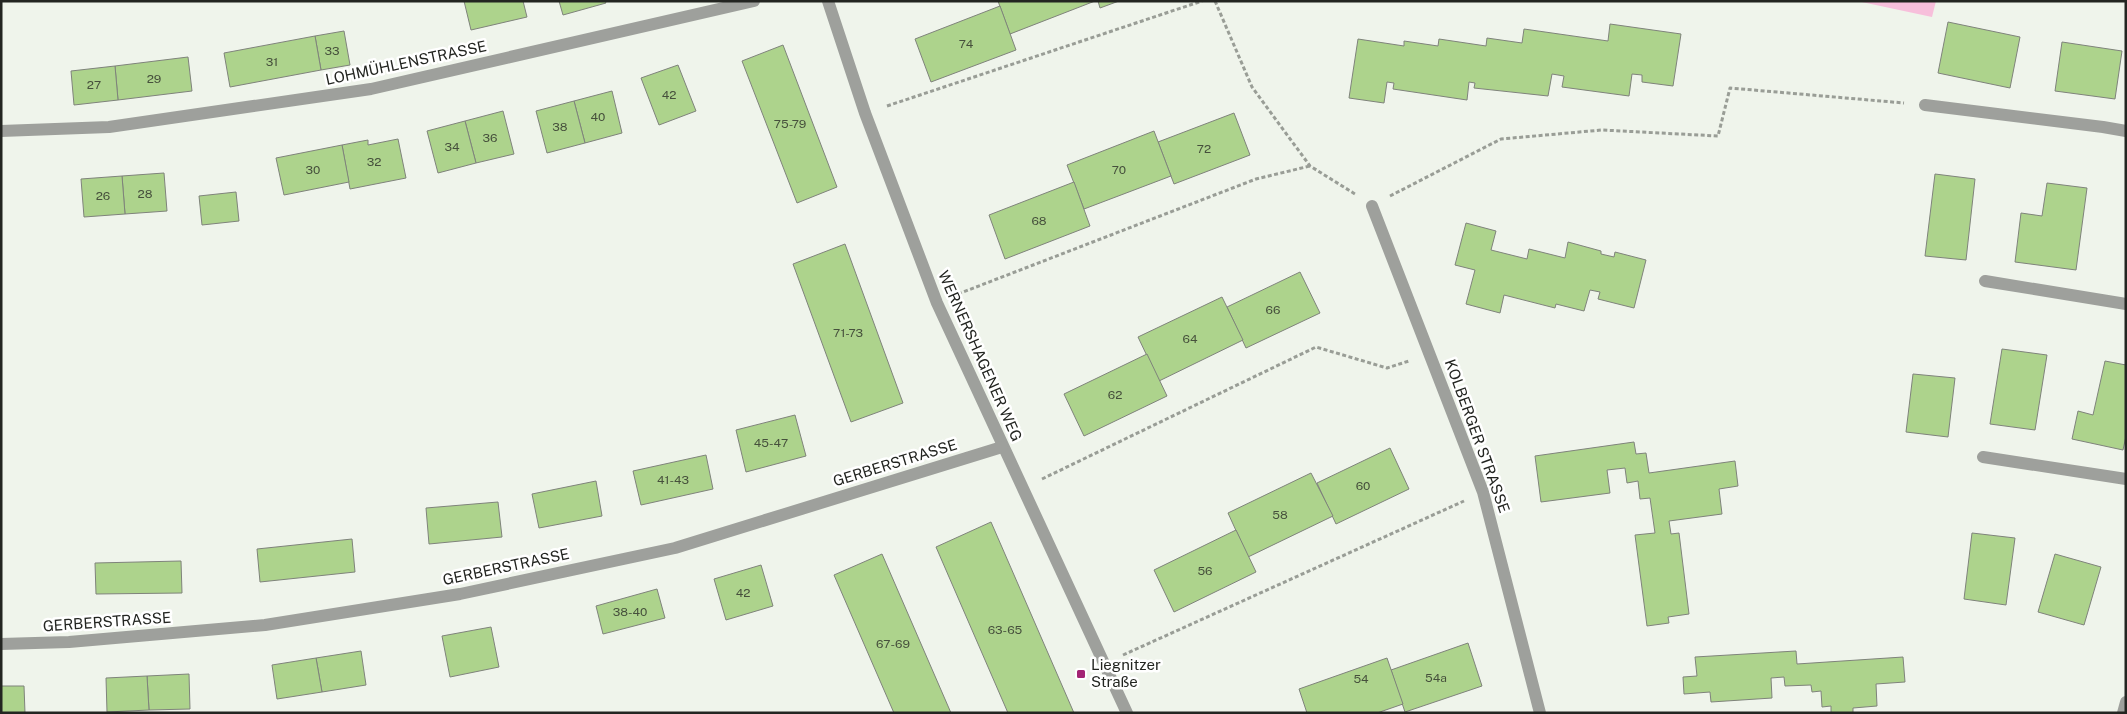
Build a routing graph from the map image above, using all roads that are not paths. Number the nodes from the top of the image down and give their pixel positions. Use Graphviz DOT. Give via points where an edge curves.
graph roads {
  1 [pos="754,1"];
  2 [pos="828,1"];
  3 [pos="1925,105"];
  4 [pos="1,131"];
  5 [pos="2126,131"];
  6 [pos="1372,206"];
  7 [pos="1985,281"];
  8 [pos="2126,304"];
  9 [pos="1002,447"];
  10 [pos="1984,457"];
  11 [pos="2126,479"];
  12 [pos="1,644"];
  13 [pos="2126,702"];
  14 [pos="1128,713"];
  15 [pos="1540,713"];
  16 [pos="2123,713"];
  1 -- 4 [label="street, LOHMÜHLENSTRASSE" via="371,89 109,127"];
  2 -- 9 [label="street, WERNERSHAGENER WEG" via="865,113 936,303"];
  3 -- 5 [label="street"];
  6 -- 15 [label="street, KOLBERGER STRASSE" via="1483,492"];
  7 -- 8 [label="street"];
  9 -- 12 [label="street, GERBERSTRASSE" via="675,548 460,594 265,625 69,642"];
  9 -- 14 [label="street, WERNERSHAGENER WEG"];
  10 -- 11 [label="street"];
  13 -- 16 [label="street"];
}
